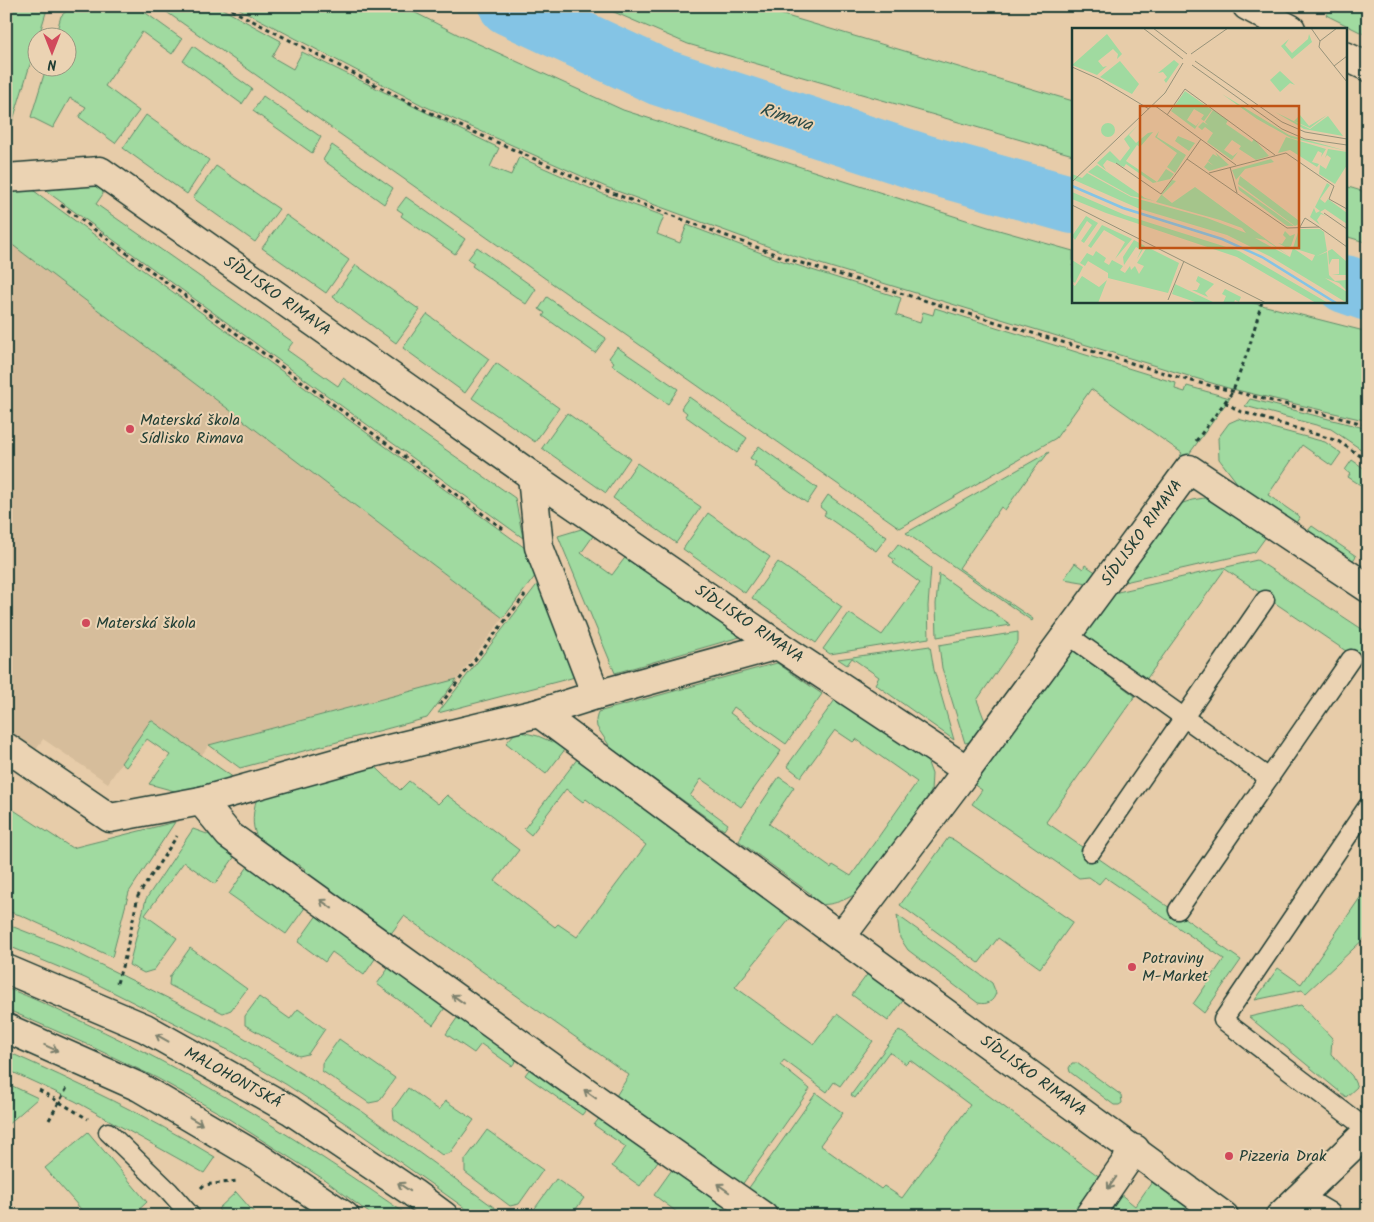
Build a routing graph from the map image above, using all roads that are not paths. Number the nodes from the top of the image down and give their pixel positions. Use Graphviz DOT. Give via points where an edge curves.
graph roads {
  1 [pos="1247,6"];
  2 [pos="1289,28"];
  3 [pos="1346,56"];
  4 [pos="1368,67"];
  5 [pos="14,177"];
  6 [pos="532,476"];
  7 [pos="1368,588"];
  8 [pos="1265,600"];
  9 [pos="1068,635"];
  10 [pos="778,645"];
  11 [pos="1351,659"];
  12 [pos="596,695"];
  13 [pos="539,713"];
  14 [pos="1184,718"];
  15 [pos="6,747"];
  16 [pos="968,770"];
  17 [pos="1269,778"];
  18 [pos="194,802"];
  19 [pos="1368,806"];
  20 [pos="1091,852"];
  21 [pos="1178,910"];
  22 [pos="841,937"];
  23 [pos="6,969"];
  24 [pos="6,1028"];
  25 [pos="1368,1130"];
  26 [pos="108,1132"];
  27 [pos="1134,1149"];
  28 [pos="1289,1207"];
  29 [pos="186,1210"];
  30 [pos="345,1216"];
  31 [pos="444,1216"];
  32 [pos="763,1216"];
  33 [pos="1089,1216"];
  34 [pos="1224,1216"];
  35 [pos="1327,1216"];
  1 -- 2 [label="street"];
  3 -- 4 [label="street"];
  5 -- 6 [label="street, SÍDLISKO RIMAVA" via="100,171"];
  6 -- 10 [label="street, SÍDLISKO RIMAVA"];
  6 -- 12 [label="street" via="539,547"];
  7 -- 9 [label="street, SÍDLISKO RIMAVA" via="1189,469"];
  8 -- 14 [label="lane"];
  9 -- 14 [label="lane"];
  9 -- 16 [label="street, SÍDLISKO RIMAVA"];
  10 -- 12 [label="street"];
  10 -- 16 [label="street, SÍDLISKO RIMAVA"];
  11 -- 17 [label="lane"];
  12 -- 13 [label="street"];
  13 -- 18 [label="street" via="364,755"];
  13 -- 22 [label="street, SÍDLISKO RIMAVA"];
  14 -- 17 [label="lane"];
  14 -- 20 [label="lane"];
  15 -- 18 [label="street" via="110,818"];
  16 -- 22 [label="street, SÍDLISKO RIMAVA"];
  17 -- 21 [label="lane"];
  32 -- 18 [label="street, one-way" via="229,834"];
  19 -- 25 [label="lane" via="1223,1020"];
  22 -- 27 [label="street, SÍDLISKO RIMAVA"];
  31 -- 23 [label="street, MALOHONTSKÁ, one-way" via="290,1110 154,1033"];
  24 -- 30 [label="street, one-way" via="139,1088 260,1159"];
  25 -- 28 [label="street"];
  26 -- 29 [label="lane"];
  27 -- 33 [label="street, one-way"];
  27 -- 34 [label="street, SÍDLISKO RIMAVA"];
  28 -- 35 [label="street"];
}
